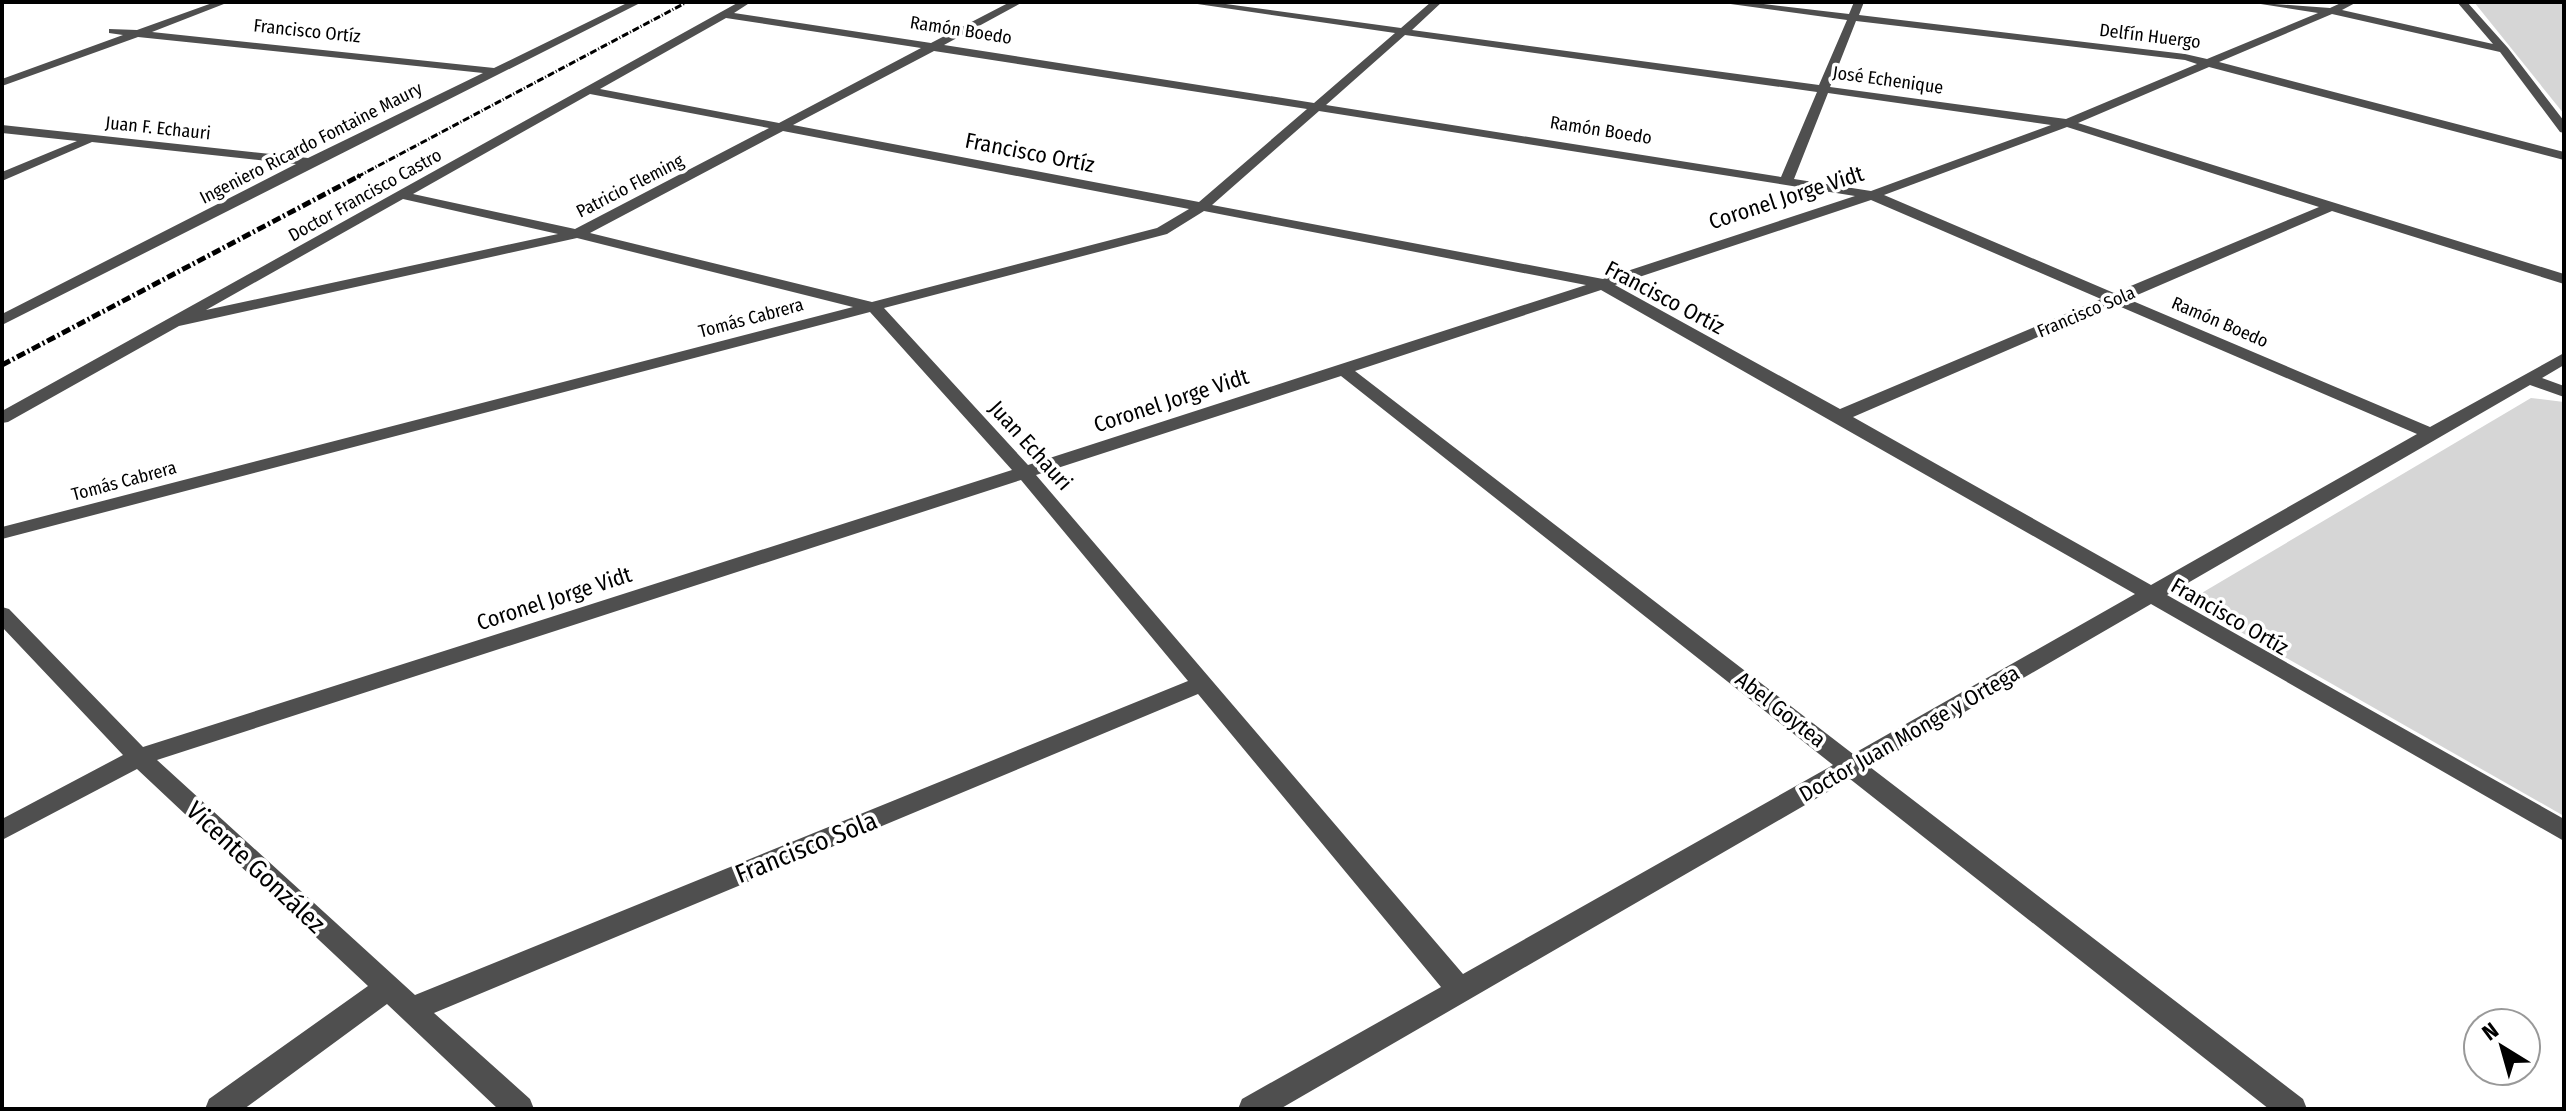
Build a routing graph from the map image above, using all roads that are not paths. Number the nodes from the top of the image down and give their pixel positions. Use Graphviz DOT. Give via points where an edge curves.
graph roads {
  1 [pos="192,2"];
  2 [pos="224,2"];
  3 [pos="637,2"];
  4 [pos="746,2"];
  5 [pos="1018,2"];
  6 [pos="1189,2"];
  7 [pos="1437,2"];
  8 [pos="1721,2"];
  9 [pos="1859,2"];
  10 [pos="2253,2"];
  11 [pos="2352,2"];
  12 [pos="2462,2"];
  13 [pos="2332,11"];
  14 [pos="723,14"];
  15 [pos="1852,18"];
  16 [pos="113,31"];
  17 [pos="1404,32"];
  18 [pos="136,34"];
  19 [pos="936,46"];
  20 [pos="2504,50"];
  21 [pos="2215,63"];
  22 [pos="2,71"];
  23 [pos="497,71"];
  24 [pos="2,83"];
  25 [pos="589,90"];
  26 [pos="1824,90"];
  27 [pos="1317,106"];
  28 [pos="2067,123"];
  29 [pos="783,128"];
  30 [pos="2,129"];
  31 [pos="2564,129"];
  32 [pos="91,139"];
  33 [pos="2564,156"];
  34 [pos="310,162"];
  35 [pos="2,177"];
  36 [pos="1787,179"];
  37 [pos="401,195"];
  38 [pos="1872,195"];
  39 [pos="1203,206"];
  40 [pos="2332,206"];
  41 [pos="577,234"];
  42 [pos="2564,279"];
  43 [pos="1600,283"];
  44 [pos="2116,299"];
  45 [pos="874,307"];
  46 [pos="2,320"];
  47 [pos="178,321"];
  48 [pos="2564,358"];
  49 [pos="1343,370"];
  50 [pos="2530,379"];
  51 [pos="2564,392"];
  52 [pos="1839,416"];
  53 [pos="2,418"];
  54 [pos="2431,434"];
  55 [pos="1024,472"];
  56 [pos="2,533"];
  57 [pos="2148,594"];
  58 [pos="2,614"];
  59 [pos="1202,684"];
  60 [pos="139,757"];
  61 [pos="1854,765"];
  62 [pos="2,830"];
  63 [pos="2564,831"];
  64 [pos="386,989"];
  65 [pos="1460,990"];
  66 [pos="410,1010"];
  67 [pos="2279,1106"];
  68 [pos="220,1109"];
  69 [pos="519,1109"];
  70 [pos="1253,1109"];
  1 -- 16 [label="street"];
  2 -- 18 [label="street"];
  3 -- 23 [label="street, Ingeniero Ricardo Fontaine Maury"];
  4 -- 14 [label="street, Doctor Francisco Castro"];
  5 -- 19 [label="street, Patricio Fleming"];
  6 -- 17 [label="street, José Echenique"];
  7 -- 17 [label="street, Tomás Cabrera"];
  8 -- 15 [label="street, Delfín Huergo"];
  9 -- 15 [label="street"];
  10 -- 13 [label="street"];
  11 -- 13 [label="street, Coronel Jorge Vidt"];
  12 -- 20 [label="street"];
  13 -- 20 [label="street"];
  13 -- 21 [label="street, Coronel Jorge Vidt"];
  14 -- 19 [label="street, Ramón Boedo"];
  14 -- 25 [label="street, Doctor Francisco Castro"];
  15 -- 21 [label="street, Delfín Huergo"];
  15 -- 26 [label="street"];
  16 -- 18 [label="street, Francisco Ortíz"];
  16 -- 22 [label="street"];
  17 -- 26 [label="street, José Echenique"];
  17 -- 27 [label="street, Tomás Cabrera"];
  18 -- 23 [label="street, Francisco Ortíz"];
  18 -- 24 [label="street"];
  19 -- 27 [label="street, Ramón Boedo"];
  19 -- 29 [label="street, Patricio Fleming"];
  20 -- 31 [label="street"];
  21 -- 28 [label="street, Coronel Jorge Vidt"];
  21 -- 33 [label="street, Delfín Huergo"];
  23 -- 34 [label="street, Ingeniero Ricardo Fontaine Maury"];
  25 -- 29 [label="street, Francisco Ortíz"];
  25 -- 37 [label="street, Doctor Francisco Castro"];
  26 -- 28 [label="street, José Echenique"];
  26 -- 36 [label="street"];
  27 -- 36 [label="street, Ramón Boedo"];
  27 -- 39 [label="street, Tomás Cabrera"];
  28 -- 38 [label="street, Coronel Jorge Vidt"];
  28 -- 40 [label="street, José Echenique"];
  29 -- 39 [label="street, Francisco Ortíz"];
  29 -- 41 [label="street, Patricio Fleming"];
  30 -- 32 [label="street, Juan F. Echauri"];
  32 -- 34 [label="street, Juan F. Echauri"];
  32 -- 35 [label="street"];
  34 -- 46 [label="street, Ingeniero Ricardo Fontaine Maury"];
  36 -- 38 [label="street, Ramón Boedo"];
  37 -- 41 [label="street"];
  37 -- 47 [label="street, Doctor Francisco Castro"];
  38 -- 43 [label="street, Coronel Jorge Vidt"];
  38 -- 44 [label="street, Ramón Boedo"];
  39 -- 43 [label="street, Francisco Ortíz"];
  39 -- 45 [label="street, Tomás Cabrera" via="1162,231"];
  40 -- 42 [label="street, José Echenique"];
  40 -- 44 [label="street, Francisco Sola"];
  41 -- 45 [label="street"];
  41 -- 47 [label="street, Patricio Fleming"];
  43 -- 49 [label="street, Coronel Jorge Vidt"];
  43 -- 52 [label="street, Francisco Ortíz"];
  44 -- 52 [label="street, Francisco Sola"];
  44 -- 54 [label="street, Ramón Boedo"];
  45 -- 55 [label="street, Juan Echauri"];
  45 -- 56 [label="street, Tomás Cabrera"];
  47 -- 53 [label="street, Doctor Francisco Castro"];
  48 -- 50 [label="street, Doctor Juan Monge y Ortega"];
  49 -- 55 [label="street, Coronel Jorge Vidt"];
  49 -- 61 [label="street, Abel Goytea"];
  50 -- 51 [label="street"];
  50 -- 54 [label="street, Doctor Juan Monge y Ortega"];
  52 -- 57 [label="street, Francisco Ortíz"];
  54 -- 57 [label="street, Doctor Juan Monge y Ortega"];
  55 -- 59 [label="street, Juan Echauri"];
  55 -- 60 [label="street, Coronel Jorge Vidt"];
  57 -- 61 [label="street, Doctor Juan Monge y Ortega"];
  57 -- 63 [label="street, Francisco Ortíz"];
  58 -- 60 [label="street, Vicente González"];
  59 -- 65 [label="street, Juan Echauri"];
  59 -- 66 [label="street, Francisco Sola"];
  60 -- 62 [label="street, Coronel Jorge Vidt"];
  60 -- 64 [label="street, Vicente González"];
  61 -- 65 [label="street, Doctor Juan Monge y Ortega"];
  61 -- 67 [label="street, Abel Goytea"];
  64 -- 66 [label="street, Vicente González"];
  64 -- 68 [label="street"];
  65 -- 70 [label="street, Doctor Juan Monge y Ortega"];
  66 -- 69 [label="street, Vicente González"];
}
